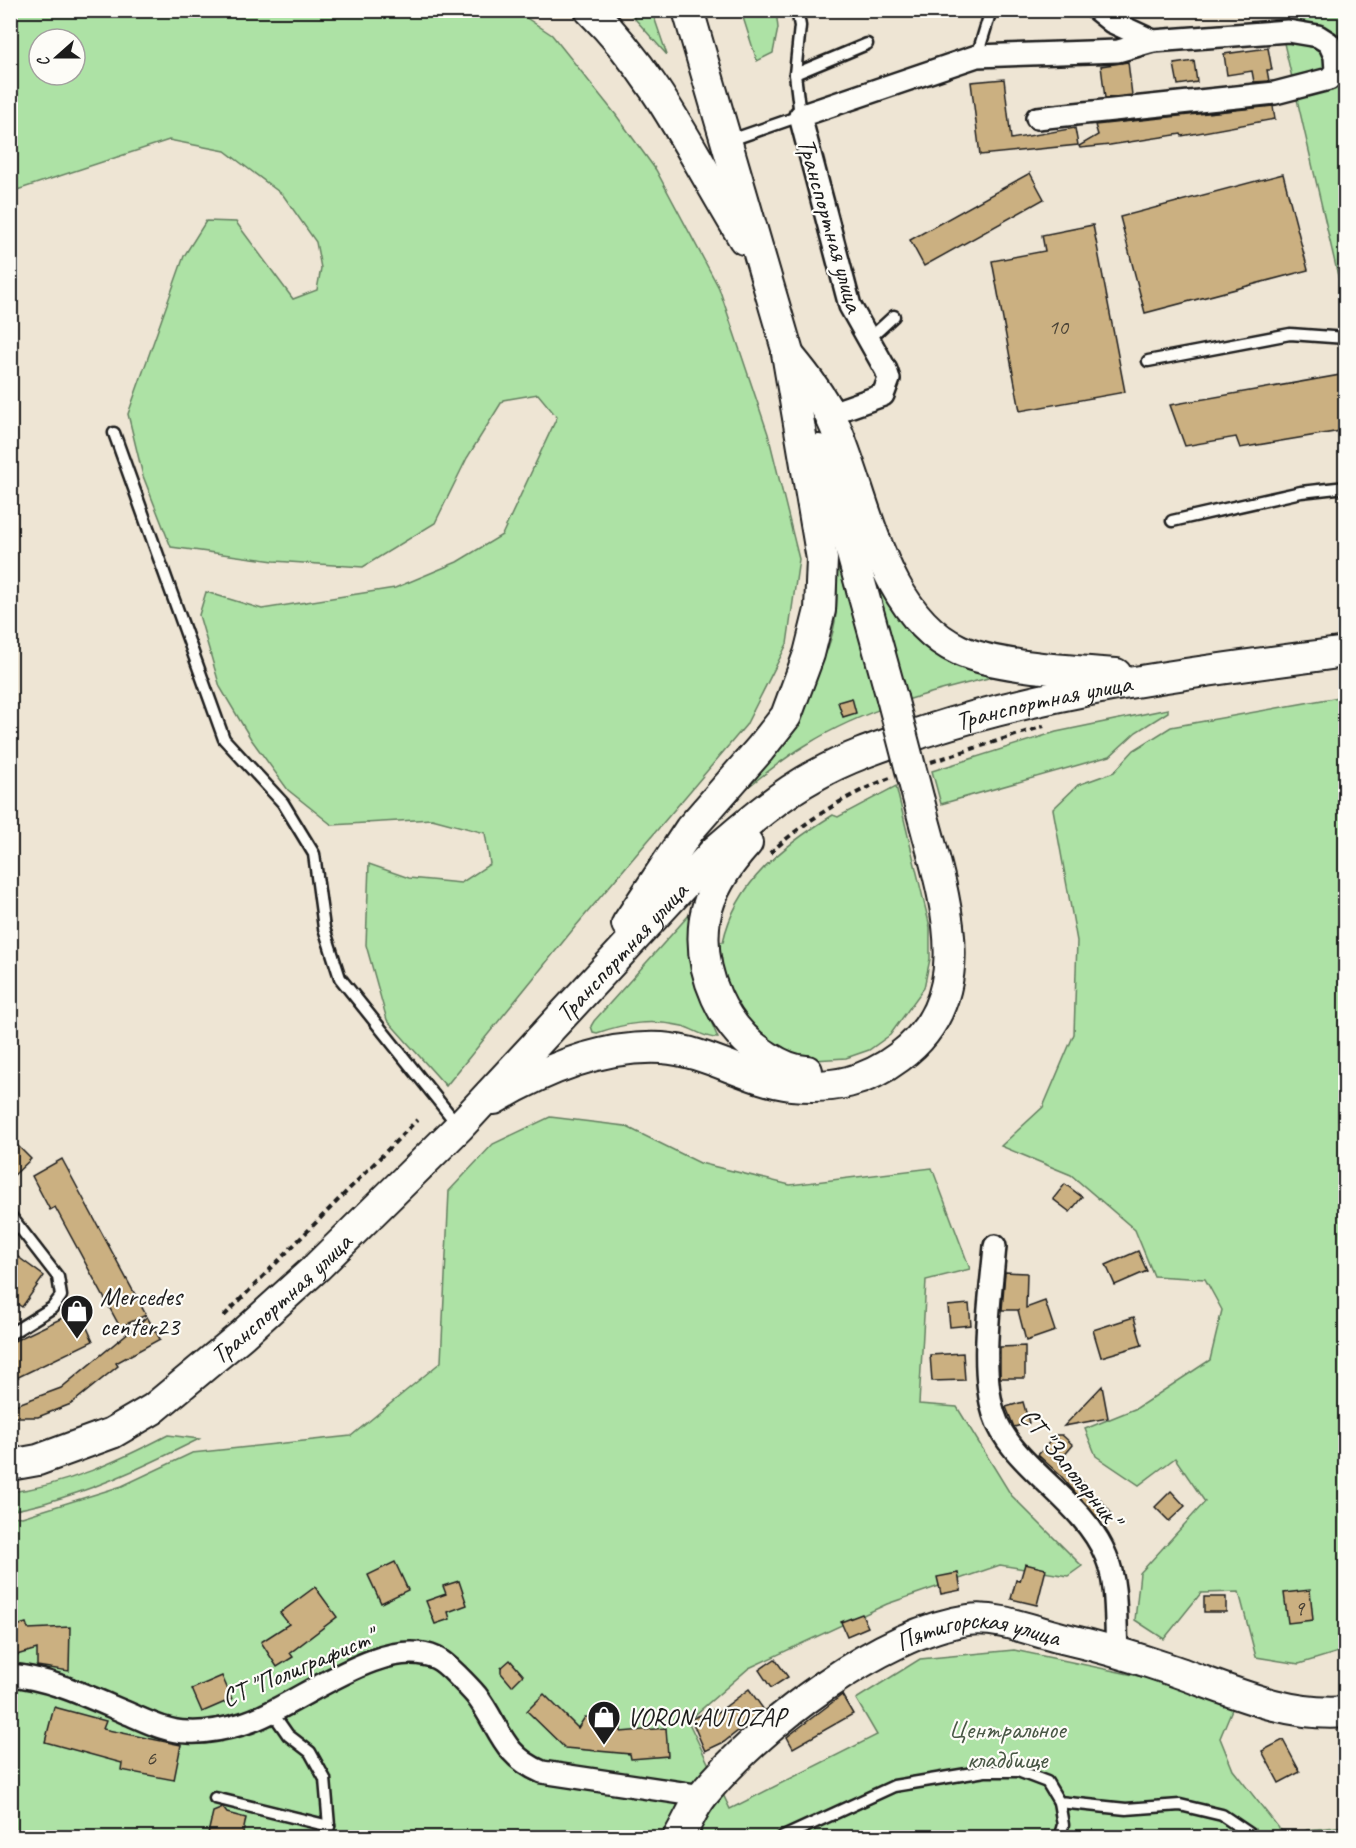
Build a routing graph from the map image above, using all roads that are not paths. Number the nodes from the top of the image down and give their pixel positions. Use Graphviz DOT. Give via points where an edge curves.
graph roads {
  1 [pos="590,10"];
  2 [pos="688,10"];
  3 [pos="797,10"];
  4 [pos="991,10"];
  5 [pos="1097,10"];
  6 [pos="1153,41"];
  7 [pos="867,44"];
  8 [pos="977,56"];
  9 [pos="795,74"];
  10 [pos="800,116"];
  11 [pos="1037,118"];
  12 [pos="726,141"];
  13 [pos="766,275"];
  14 [pos="894,316"];
  15 [pos="1346,338"];
  16 [pos="867,341"];
  17 [pos="787,353"];
  18 [pos="1148,361"];
  19 [pos="829,414"];
  20 [pos="114,433"];
  21 [pos="1346,487"];
  22 [pos="1172,520"];
  23 [pos="1346,652"];
  24 [pos="1161,677"];
  25 [pos="815,775"];
  26 [pos="580,995"];
  27 [pos="915,1046"];
  28 [pos="466,1119"];
  29 [pos="10,1215"];
  30 [pos="995,1246"];
  31 [pos="11,1332"];
  32 [pos="10,1465"];
  33 [pos="1117,1651"];
  34 [pos="12,1676"];
  35 [pos="272,1712"];
  36 [pos="1346,1712"];
  37 [pos="702,1796"];
  38 [pos="215,1798"];
  39 [pos="1059,1802"];
  40 [pos="329,1826"];
  41 [pos="1253,1836"];
  42 [pos="326,1838"];
  43 [pos="678,1838"];
  44 [pos="781,1838"];
  45 [pos="1059,1838"];
  1 -- 13 [label="main road" via="612,31 662,96"];
  2 -- 12 [label="main road"];
  3 -- 9 [label="lane" via="800,26"];
  4 -- 8 [label="lane"];
  5 -- 6 [label="street" via="1112,22"];
  6 -- 8 [label="street, Транспортная улица" via="1118,51"];
  6 -- 11 [label="street, Транспортная улица" via="1288,30 1305,32 1329,43 1336,71 1321,83 1275,93"];
  7 -- 9 [label="lane"];
  8 -- 10 [label="street, Транспортная улица"];
  9 -- 10 [label="lane"];
  10 -- 12 [label="lane"];
  10 -- 16 [label="street, Транспортная улица" via="850,306"];
  12 -- 13 [label="main road"];
  13 -- 17 [label="main road"];
  14 -- 16 [label="lane"];
  15 -- 18 [label="lane" via="1290,333"];
  16 -- 19 [label="street, Транспортная улица" via="886,370 887,388 876,399"];
  17 -- 19 [label="main road" via="812,384"];
  17 -- 26 [label="main road" via="822,559 820,610 809,654 786,716 690,829"];
  17 -- 27 [label="main road, bridge" via="846,532 892,698 936,871 951,952 943,1005"];
  19 -- 24 [label="main road" via="891,575 910,610 934,635 960,650 1017,664"];
  20 -- 28 [label="lane" via="224,739 283,803 314,854 324,928 340,978"];
  21 -- 22 [label="lane" via="1300,492"];
  23 -- 24 [label="main road, Транспортная улица"];
  24 -- 25 [label="main road, Транспортная улица" via="1059,695 956,722 867,751"];
  25 -- 26 [label="main road, Транспортная улица" via="754,817 715,851"];
  25 -- 27 [label="main road" via="746,845 724,871 713,892 703,938 714,991 728,1020 746,1041 780,1065 801,1071 857,1068"];
  26 -- 28 [label="main road, Транспортная улица"];
  27 -- 28 [label="main road" via="866,1078 816,1087 789,1085 711,1058 662,1048 615,1051 516,1086"];
  28 -- 32 [label="main road, Транспортная улица" via="317,1267 153,1409 75,1449"];
  29 -- 31 [label="lane" via="58,1277 61,1296 52,1308"];
  30 -- 33 [label="street, СТ \"Заполярник\"" via="988,1325 989,1386 994,1414 1007,1441 1085,1519 1106,1556 1113,1578"];
  33 -- 36 [label="main road, Пятигорская улица" via="1270,1704 1327,1714"];
  33 -- 37 [label="main road, Пятигорская улица" via="990,1621 969,1620 928,1631 878,1652 811,1695 759,1738"];
  34 -- 35 [label="street, СТ \"Полиграфист\"" via="96,1699 161,1727 186,1732 243,1724"];
  35 -- 37 [label="street, СТ \"Полиграфист\"" via="345,1671 392,1656 420,1654 436,1658 476,1695 502,1741 524,1764 542,1772"];
  35 -- 40 [label="lane" via="288,1735 310,1752 325,1779"];
  37 -- 43 [label="main road, Пятигорская улица"];
  38 -- 40 [label="lane"];
  39 -- 41 [label="lane" via="1126,1809 1180,1805 1222,1815"];
  39 -- 44 [label="lane" via="1047,1782 1018,1771 985,1771 894,1786"];
  39 -- 45 [label="lane" via="1064,1825"];
  40 -- 42 [label="lane"];
}
